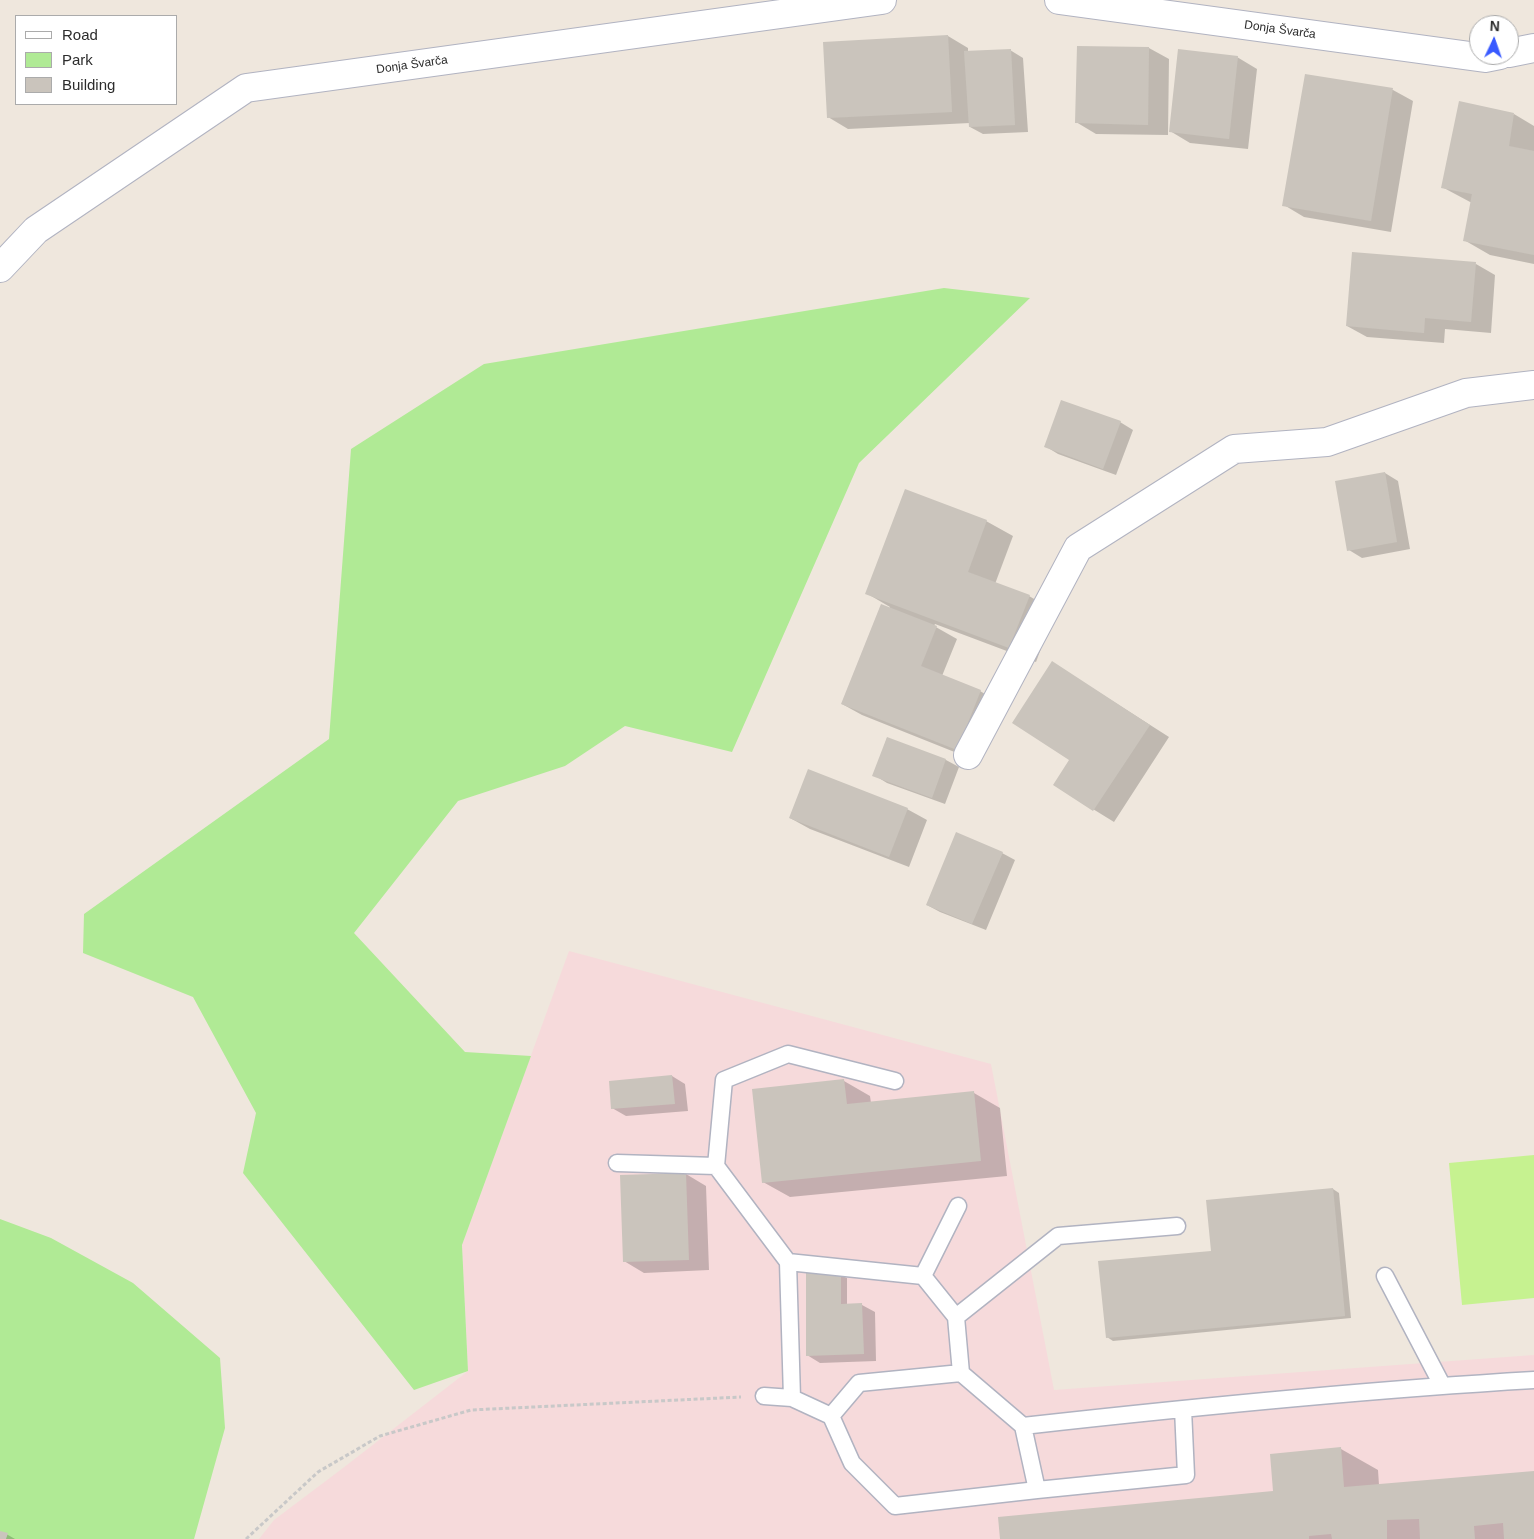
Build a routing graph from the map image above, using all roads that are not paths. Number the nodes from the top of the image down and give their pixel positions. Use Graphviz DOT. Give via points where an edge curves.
graph roads {
  1 [pos="882,0"];
  2 [pos="1059,0"];
  3 [pos="781,6"];
  4 [pos="1534,48"];
  5 [pos="1519,51"];
  6 [pos="1469,56"];
  7 [pos="0,268"];
  8 [pos="1534,385"];
  9 [pos="968,755"];
  10 [pos="895,1081"];
  11 [pos="617,1163"];
  12 [pos="716,1166"];
  13 [pos="958,1206"];
  14 [pos="1177,1226"];
  15 [pos="788,1262"];
  16 [pos="923,1276"];
  17 [pos="1385,1276"];
  18 [pos="956,1317"];
  19 [pos="961,1373"];
  20 [pos="1534,1380"];
  21 [pos="1442,1385"];
  22 [pos="764,1396"];
  23 [pos="792,1398"];
  24 [pos="1182,1409"];
  25 [pos="832,1416"];
  26 [pos="1023,1426"];
  27 [pos="1037,1490"];
  1 -- 3 [label="street, Donja Švarča"];
  2 -- 6 [label="street, Donja Švarča"];
  3 -- 7 [label="street, Donja Švarča" via="246,88 36,230"];
  4 -- 5 [label="street"];
  8 -- 9 [label="street" via="1466,393 1327,442 1234,449 1078,548"];
  10 -- 12 [label="lane" via="788,1054 724,1080"];
  11 -- 12 [label="lane"];
  12 -- 15 [label="lane"];
  13 -- 16 [label="lane"];
  14 -- 18 [label="lane" via="1058,1236"];
  15 -- 16 [label="lane"];
  15 -- 23 [label="lane"];
  16 -- 18 [label="lane"];
  17 -- 21 [label="lane"];
  18 -- 19 [label="lane"];
  19 -- 25 [label="lane" via="860,1383"];
  19 -- 26 [label="lane"];
  20 -- 21 [label="lane"];
  21 -- 24 [label="lane"];
  22 -- 23 [label="lane"];
  23 -- 25 [label="lane"];
  24 -- 26 [label="lane"];
  24 -- 27 [label="lane" via="1186,1474"];
  25 -- 27 [label="lane" via="852,1463 895,1506"];
  26 -- 27 [label="lane"];
}
